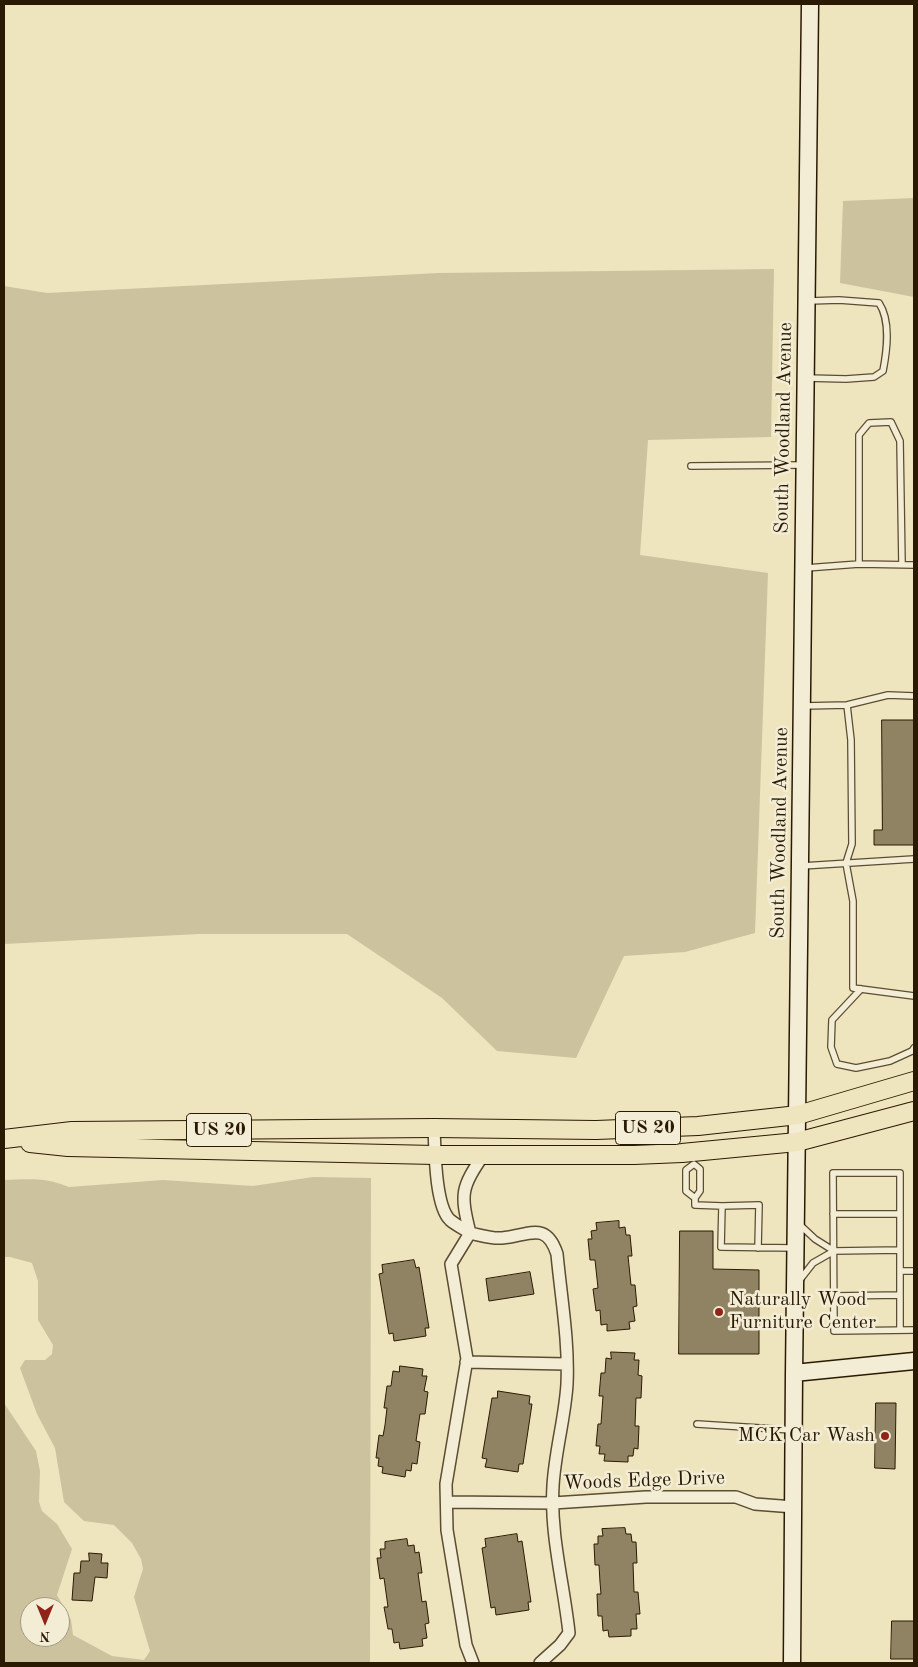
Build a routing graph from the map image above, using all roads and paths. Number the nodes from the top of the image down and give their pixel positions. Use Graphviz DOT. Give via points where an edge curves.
graph roads {
  1 [pos="810,4"];
  2 [pos="807,301"];
  3 [pos="806,378"];
  4 [pos="805,465"];
  5 [pos="691,466"];
  6 [pos="860,564"];
  7 [pos="902,565"];
  8 [pos="914,565"];
  9 [pos="804,568"];
  10 [pos="914,696"];
  11 [pos="847,705"];
  12 [pos="802,706"];
  13 [pos="914,859"];
  14 [pos="846,863"];
  15 [pos="800,866"];
  16 [pos="861,990"];
  17 [pos="914,996"];
  18 [pos="914,1048"];
  19 [pos="914,1081"];
  20 [pos="914,1111"];
  21 [pos="798,1115"];
  22 [pos="434,1128"];
  23 [pos="4,1140"];
  24 [pos="797,1142"];
  25 [pos="484,1154"];
  26 [pos="435,1155"];
  27 [pos="693,1158"];
  28 [pos="695,1198"];
  29 [pos="722,1206"];
  30 [pos="834,1214"];
  31 [pos="900,1214"];
  32 [pos="796,1221"];
  33 [pos="470,1233"];
  34 [pos="758,1248"];
  35 [pos="796,1248"];
  36 [pos="900,1250"];
  37 [pos="834,1251"];
  38 [pos="900,1271"];
  39 [pos="914,1271"];
  40 [pos="795,1286"];
  41 [pos="900,1295"];
  42 [pos="834,1296"];
  43 [pos="900,1330"];
  44 [pos="914,1330"];
  45 [pos="914,1361"];
  46 [pos="466,1362"];
  47 [pos="566,1364"];
  48 [pos="794,1373"];
  49 [pos="697,1424"];
  50 [pos="794,1430"];
  51 [pos="447,1502"];
  52 [pos="553,1503"];
  53 [pos="794,1507"];
  54 [pos="473,1663"];
  55 [pos="540,1663"];
  56 [pos="792,1663"];
  1 -- 2 [label="street, South Woodland Avenue"];
  2 -- 3 [label="street, South Woodland Avenue"];
  2 -- 3 [label="lane" via="879,303 886,326 883,370 874,377"];
  3 -- 4 [label="street, South Woodland Avenue"];
  4 -- 5 [label="lane"];
  4 -- 9 [label="street, South Woodland Avenue"];
  6 -- 7 [label="lane"];
  6 -- 7 [label="lane" via="859,435 869,423 891,422 900,441"];
  6 -- 9 [label="lane"];
  7 -- 8 [label="lane"];
  9 -- 12 [label="street, South Woodland Avenue"];
  10 -- 11 [label="lane" via="888,695"];
  11 -- 12 [label="lane"];
  11 -- 14 [label="lane" via="851,740 852,844"];
  12 -- 15 [label="street, South Woodland Avenue"];
  13 -- 14 [label="lane"];
  14 -- 15 [label="lane"];
  14 -- 16 [label="lane" via="853,901 853,988"];
  15 -- 21 [label="street, South Woodland Avenue"];
  16 -- 17 [label="lane"];
  16 -- 18 [label="lane" via="832,1020 831,1047 837,1064 856,1068 890,1061"];
  19 -- 21 [label="main road, US 20"];
  20 -- 24 [label="main road, US 20"];
  21 -- 22 [label="main road, US 20" via="698,1126 596,1130"];
  21 -- 24 [label="street, South Woodland Avenue"];
  22 -- 23 [label="main road, US 20" via="72,1131"];
  22 -- 26 [label="street"];
  23 -- 26 [label="main road, US 20" via="68,1147"];
  24 -- 27 [label="main road, US 20"];
  24 -- 32 [label="street, South Woodland Avenue"];
  25 -- 26 [label="main road, US 20"];
  25 -- 27 [label="main road, US 20"];
  25 -- 33 [label="street" via="468,1178 463,1193"];
  26 -- 33 [label="street" via="442,1206 449,1219"];
  27 -- 28 [label="lane" via="700,1169 700,1191"];
  27 -- 28 [label="lane" via="686,1170 686,1191"];
  28 -- 29 [label="lane" via="695,1205"];
  29 -- 34 [label="lane" via="721,1248"];
  29 -- 34 [label="lane" via="759,1205"];
  30 -- 31 [label="lane"];
  30 -- 31 [label="lane" via="833,1173 900,1173"];
  30 -- 37 [label="lane"];
  31 -- 36 [label="lane"];
  32 -- 35 [label="street, South Woodland Avenue"];
  32 -- 37 [label="lane"];
  33 -- 46 [label="street" via="451,1264"];
  33 -- 47 [label="street, Woods Edge Drive" via="500,1238 535,1232 546,1235 553,1242 558,1263"];
  34 -- 35 [label="lane"];
  35 -- 40 [label="street, South Woodland Avenue"];
  36 -- 37 [label="lane"];
  36 -- 38 [label="lane"];
  37 -- 40 [label="lane" via="813,1263"];
  37 -- 42 [label="lane"];
  38 -- 39 [label="lane"];
  38 -- 41 [label="lane"];
  40 -- 48 [label="street, South Woodland Avenue"];
  41 -- 42 [label="lane"];
  41 -- 43 [label="lane"];
  42 -- 43 [label="lane" via="834,1331"];
  43 -- 44 [label="lane"];
  45 -- 48 [label="street"];
  46 -- 47 [label="street"];
  46 -- 51 [label="street" via="446,1484"];
  47 -- 52 [label="street, Woods Edge Drive" via="565,1409"];
  48 -- 50 [label="street, South Woodland Avenue"];
  49 -- 50 [label="lane"];
  50 -- 53 [label="street, South Woodland Avenue"];
  51 -- 52 [label="street, Woods Edge Drive"];
  51 -- 54 [label="street" via="447,1530 466,1646"];
  52 -- 53 [label="street, Woods Edge Drive" via="646,1497 736,1497 755,1504"];
  52 -- 55 [label="street, Woods Edge Drive" via="553,1526 569,1633"];
  53 -- 56 [label="street, South Woodland Avenue"];
}
